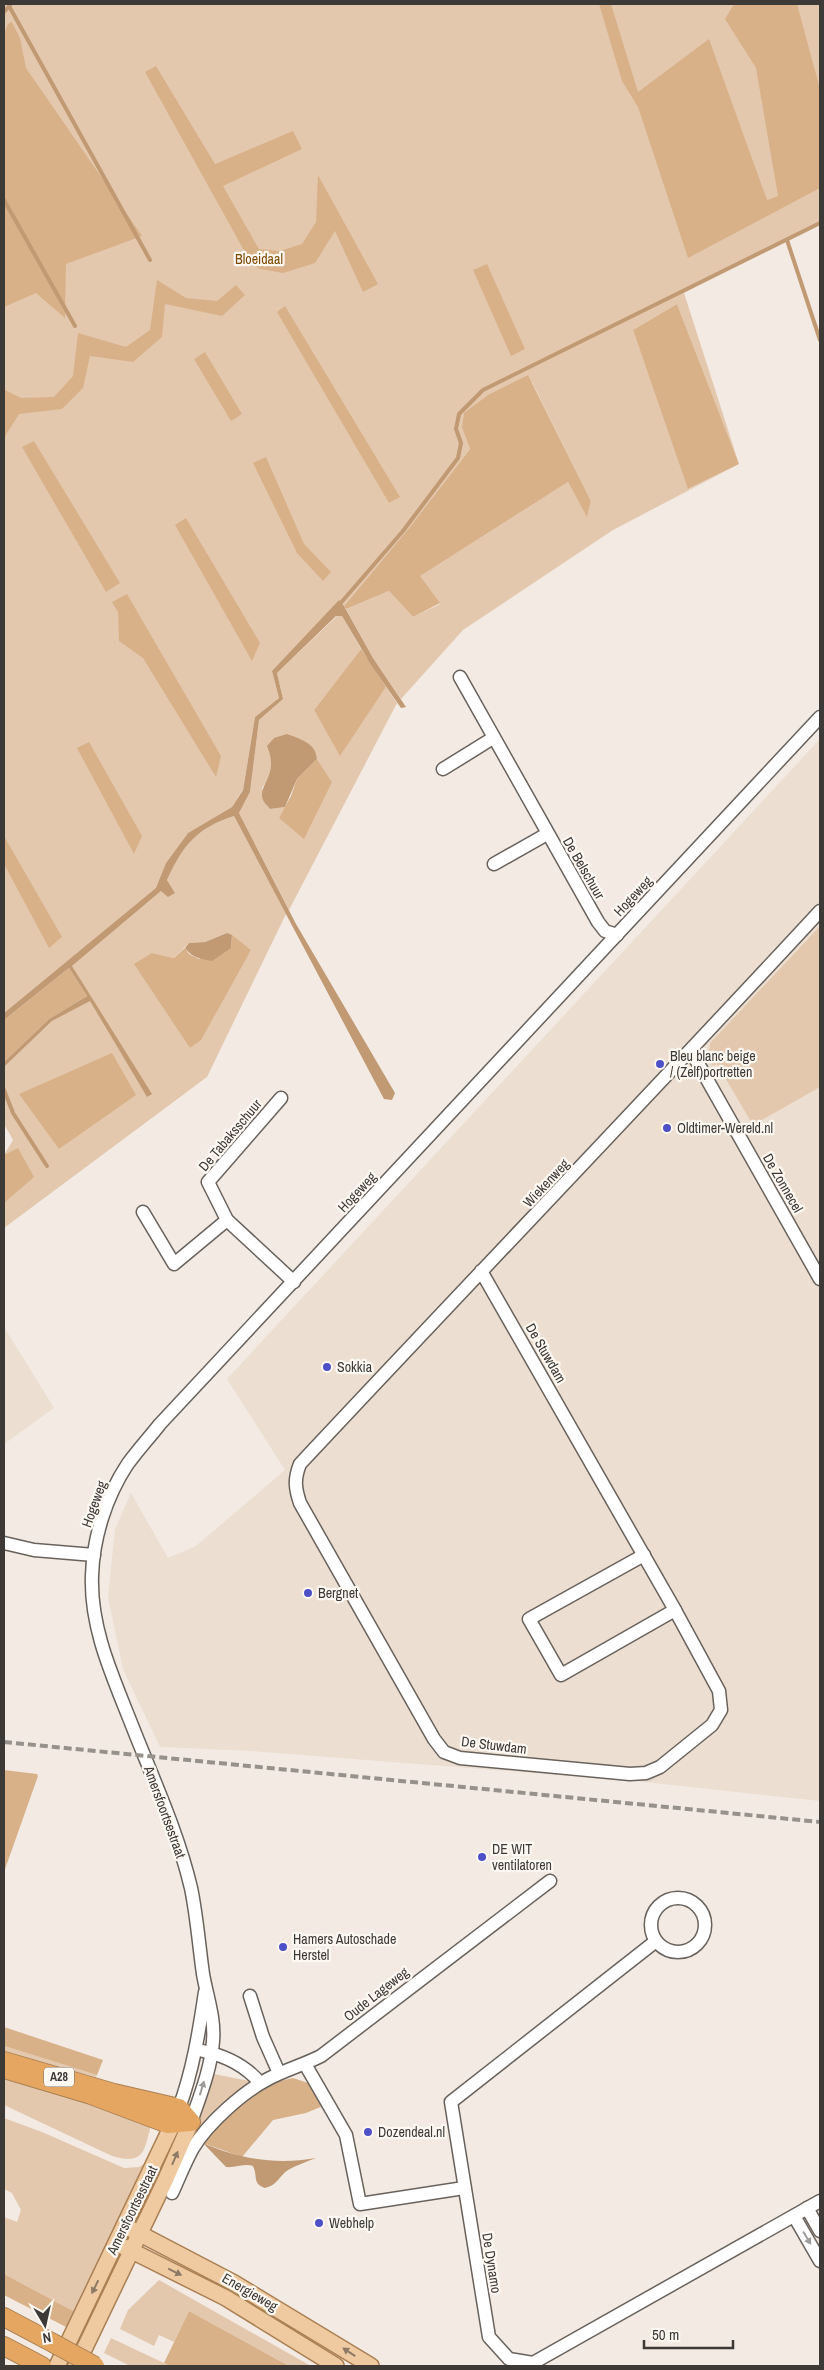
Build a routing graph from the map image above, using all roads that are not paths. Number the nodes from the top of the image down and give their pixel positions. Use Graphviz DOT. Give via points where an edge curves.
graph roads {
  1 [pos="460,678"];
  2 [pos="820,717"];
  3 [pos="494,738"];
  4 [pos="443,769"];
  5 [pos="547,834"];
  6 [pos="494,864"];
  7 [pos="820,911"];
  8 [pos="617,935"];
  9 [pos="691,1051"];
  10 [pos="281,1098"];
  11 [pos="143,1212"];
  12 [pos="227,1220"];
  13 [pos="481,1271"];
  14 [pos="820,1279"];
  15 [pos="294,1282"];
  16 [pos="295,1476"];
  17 [pos="4,1543"];
  18 [pos="94,1555"];
  19 [pos="644,1555"];
  20 [pos="676,1610"];
  21 [pos="144,1756"];
  22 [pos="550,1881"];
  23 [pos="656,1941"];
  24 [pos="206,1987"];
  25 [pos="250,1996"];
  26 [pos="196,2050"];
  27 [pos="211,2053"];
  28 [pos="4,2061"];
  29 [pos="305,2064"];
  30 [pos="4,2069"];
  31 [pos="279,2073"];
  32 [pos="260,2084"];
  33 [pos="179,2108"];
  34 [pos="191,2122"];
  35 [pos="173,2125"];
  36 [pos="464,2188"];
  37 [pos="172,2193"];
  38 [pos="820,2201"];
  39 [pos="808,2208"];
  40 [pos="794,2216"];
  41 [pos="125,2226"];
  42 [pos="820,2231"];
  43 [pos="140,2234"];
  44 [pos="116,2243"];
  45 [pos="131,2251"];
  46 [pos="820,2261"];
  47 [pos="4,2317"];
  48 [pos="4,2346"];
  49 [pos="42,2366"];
  50 [pos="57,2366"];
  51 [pos="76,2366"];
  52 [pos="95,2366"];
  53 [pos="336,2366"];
  54 [pos="371,2366"];
  1 -- 3 [label="street, De Belschuur"];
  2 -- 8 [label="street, Hogeweg"];
  3 -- 4 [label="street"];
  3 -- 5 [label="street, De Belschuur"];
  5 -- 6 [label="street, De Belschuur"];
  5 -- 8 [label="street, De Belschuur" via="602,927"];
  7 -- 9 [label="street, Wiekenweg"];
  8 -- 15 [label="street, Hogeweg"];
  9 -- 13 [label="street, Wiekenweg"];
  9 -- 14 [label="street, De Zonnecel"];
  10 -- 12 [label="street, De Tabaksschuur" via="208,1182"];
  11 -- 12 [label="street" via="174,1264"];
  12 -- 15 [label="street, De Tabaksschuur"];
  13 -- 16 [label="street, Wiekenweg" via="300,1464"];
  13 -- 19 [label="street, De Stuwdam"];
  15 -- 18 [label="street, Hogeweg" via="160,1424 127,1465 101,1520"];
  16 -- 20 [label="street, De Stuwdam" via="300,1502 434,1740 444,1752 460,1758 630,1774 646,1773 660,1767 712,1725 721,1710 719,1691"];
  17 -- 18 [label="street" via="34,1550"];
  18 -- 21 [label="street, Hogeweg" via="93,1604 98,1632"];
  19 -- 20 [label="street, De Stuwdam"];
  19 -- 20 [label="street" via="529,1619 560,1675"];
  21 -- 24 [label="street, Amersfoortsestraat" via="183,1858 198,1922"];
  22 -- 29 [label="street, Oude Lageweg" via="328,2050"];
  23 -- 23 [label="street" via="675,1952 695,1947 705,1929 700,1909 689,1900 668,1899 657,1909 652,1922"];
  23 -- 36 [label="street, De Dynamo" via="450,2102"];
  24 -- 26 [label="street, Amersfoortsestraat"];
  24 -- 27 [label="street, Amersfoortsestraat" via="213,2021"];
  25 -- 31 [label="street"];
  26 -- 27 [label="street"];
  26 -- 33 [label="street, Amersfoortsestraat"];
  27 -- 32 [label="street" via="250,2071"];
  34 -- 27 [label="street, Amersfoortsestraat, one-way"];
  28 -- 33 [label="highway, A28"];
  29 -- 31 [label="street, Oude Lageweg"];
  29 -- 36 [label="street" via="346,2135 360,2204"];
  30 -- 35 [label="highway, A28" via="91,2095"];
  31 -- 32 [label="street, Oude Lageweg"];
  32 -- 37 [label="street, Amersfoortsestraat" via="207,2130 194,2147"];
  33 -- 34 [label="highway"];
  33 -- 35 [label="main road, Amersfoortsestraat"];
  34 -- 35 [label="highway, A28"];
  43 -- 34 [label="main road, Amersfoortsestraat, one-way"];
  35 -- 41 [label="main road, Amersfoortsestraat"];
  36 -- 40 [label="street, De Dynamo" via="489,2337 509,2360 534,2363"];
  38 -- 39 [label="street, De Dynamo"];
  39 -- 40 [label="street, De Dynamo"];
  39 -- 42 [label="street"];
  40 -- 46 [label="street, one-way"];
  41 -- 43 [label="main road, Energieweg"];
  41 -- 44 [label="main road, Amersfoortsestraat"];
  43 -- 45 [label="main road, Amersfoortsestraat"];
  54 -- 43 [label="main road, Energieweg, one-way" via="234,2283"];
  44 -- 45 [label="main road, Energieweg"];
  44 -- 50 [label="main road, Amersfoortsestraat, one-way"];
  45 -- 51 [label="main road, Amersfoortsestraat"];
  45 -- 53 [label="main road, Energieweg, one-way" via="219,2295"];
  47 -- 52 [label="highway, bridge"];
  48 -- 49 [label="highway"];
}
